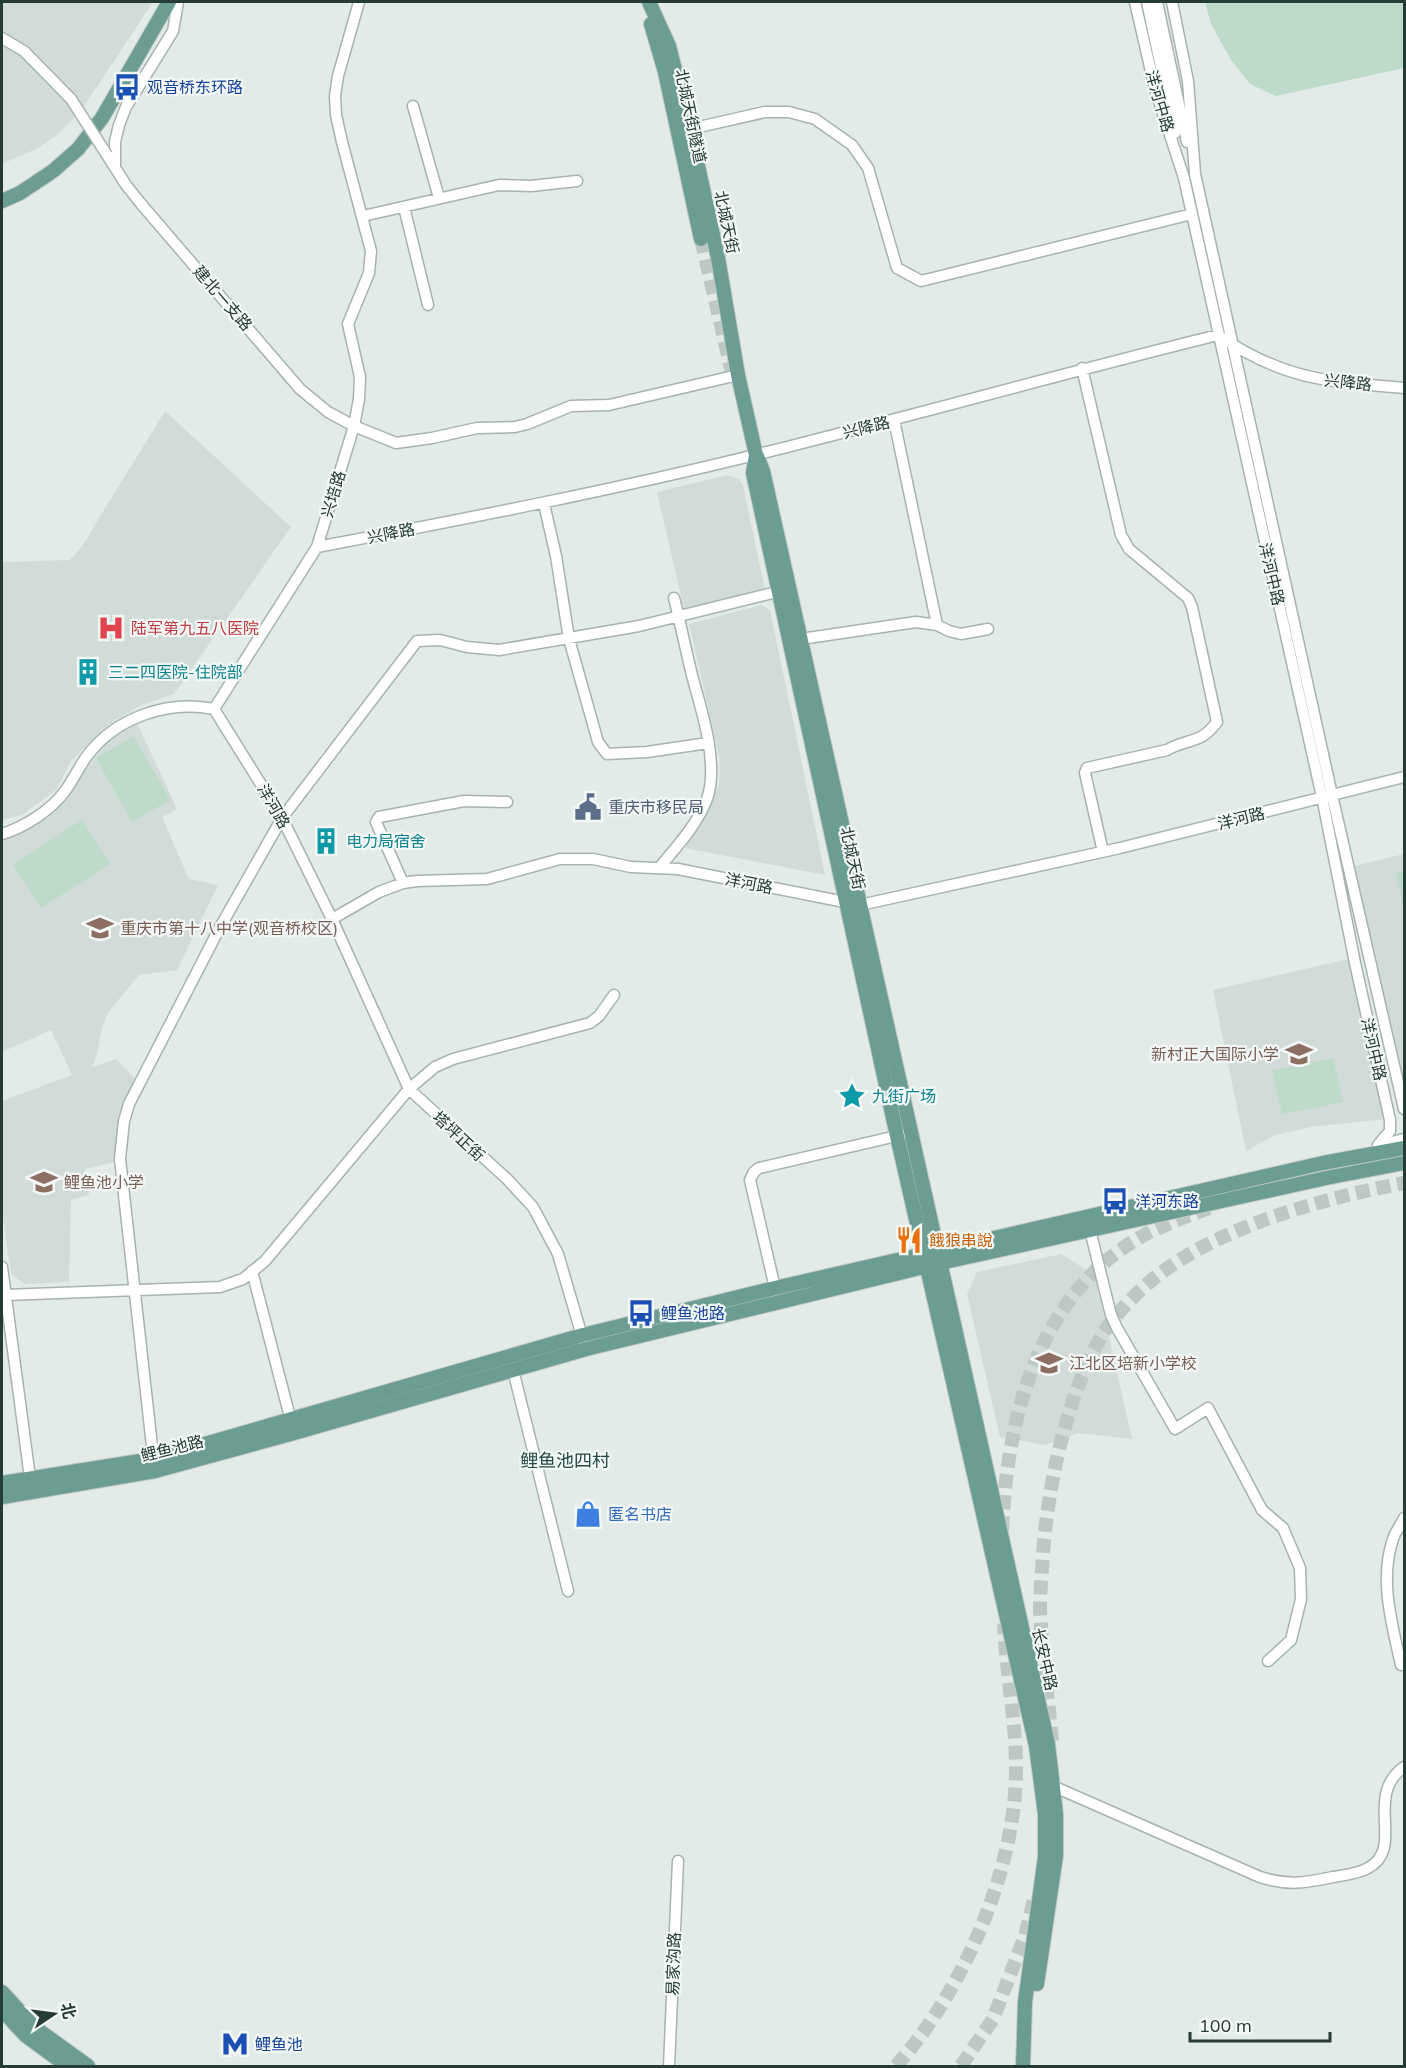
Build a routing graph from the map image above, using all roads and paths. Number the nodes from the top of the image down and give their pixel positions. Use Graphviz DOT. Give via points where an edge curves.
graph roads {
  1 [pos="168,2"];
  2 [pos="178,2"];
  3 [pos="359,2"];
  4 [pos="647,2"];
  5 [pos="1135,2"];
  6 [pos="1147,2"];
  7 [pos="1156,2"];
  8 [pos="1172,2"];
  9 [pos="2,38"];
  10 [pos="413,106"];
  11 [pos="690,129"];
  12 [pos="115,168"];
  13 [pos="1195,174"];
  14 [pos="1184,178"];
  15 [pos="578,181"];
  16 [pos="439,198"];
  17 [pos="2,201"];
  18 [pos="404,207"];
  19 [pos="1192,214"];
  20 [pos="363,216"];
  21 [pos="701,239"];
  22 [pos="428,305"];
  23 [pos="1218,335"];
  24 [pos="1232,345"];
  25 [pos="1082,368"];
  26 [pos="738,375"];
  27 [pos="1404,388"];
  28 [pos="894,420"];
  29 [pos="354,426"];
  30 [pos="756,455"];
  31 [pos="544,504"];
  32 [pos="317,547"];
  33 [pos="785,590"];
  34 [pos="675,598"];
  35 [pos="679,616"];
  36 [pos="937,625"];
  37 [pos="988,629"];
  38 [pos="569,639"];
  39 [pos="796,640"];
  40 [pos="214,709"];
  41 [pos="708,743"];
  42 [pos="1404,777"];
  43 [pos="1327,796"];
  44 [pos="507,802"];
  45 [pos="282,818"];
  46 [pos="2,834"];
  47 [pos="1103,852"];
  48 [pos="659,867"];
  49 [pos="403,884"];
  50 [pos="846,903"];
  51 [pos="860,905"];
  52 [pos="332,919"];
  53 [pos="614,995"];
  54 [pos="409,1089"];
  55 [pos="1404,1109"];
  56 [pos="904,1135"];
  57 [pos="1404,1139"];
  58 [pos="1378,1145"];
  59 [pos="1404,1148"];
  60 [pos="1323,1162"];
  61 [pos="1404,1163"];
  62 [pos="1090,1230"];
  63 [pos="932,1259"];
  64 [pos="2,1267"];
  65 [pos="252,1271"];
  66 [pos="775,1288"];
  67 [pos="134,1292"];
  68 [pos="5,1295"];
  69 [pos="584,1342"];
  70 [pos="513,1370"];
  71 [pos="293,1426"];
  72 [pos="154,1465"];
  73 [pos="30,1479"];
  74 [pos="2,1483"];
  75 [pos="2,1497"];
  76 [pos="1404,1518"];
  77 [pos="568,1591"];
  78 [pos="1268,1660"];
  79 [pos="1401,1665"];
  80 [pos="1404,1767"];
  81 [pos="1048,1784"];
  82 [pos="678,1861"];
  83 [pos="2,1992"];
  84 [pos="2,2010"];
  85 [pos="68,2062"];
  86 [pos="88,2067"];
  87 [pos="669,2067"];
  88 [pos="1023,2067"];
  89 [pos="1032,2067"];
  1 -- 17 [label="main road" via="102,118 78,149 45,176"];
  2 -- 12 [label="street" via="173,31 119,125"];
  3 -- 20 [label="street, 兴培路" via="335,96 342,142"];
  4 -- 11 [label="main road, 北城天街" via="669,46"];
  4 -- 21 [label="main road, 北城天街隧道"];
  5 -- 14 [label="street, 洋河中路" via="1155,89"];
  6 -- 14 [label="street"];
  7 -- 13 [label="street"];
  8 -- 13 [label="street, 洋河中路" via="1188,81"];
  9 -- 12 [label="street, 建北一支路, bridge" via="24,51 70,99"];
  10 -- 16 [label="street"];
  11 -- 19 [label="street" via="765,112 789,112 815,119 852,145 868,168 897,268 921,281"];
  11 -- 26 [label="main road, 北城天街"];
  12 -- 29 [label="street, 建北一支路" via="142,205 300,389 328,412"];
  13 -- 24 [label="street, 洋河中路"];
  14 -- 19 [label="street, 洋河中路"];
  15 -- 16 [label="street" via="499,185"];
  16 -- 18 [label="street"];
  18 -- 20 [label="street"];
  18 -- 22 [label="street"];
  19 -- 23 [label="street, 洋河中路"];
  20 -- 29 [label="street, 兴培路" via="372,260 348,324 361,388"];
  23 -- 24 [label="street, 兴降路"];
  23 -- 25 [label="street, 兴降路"];
  23 -- 43 [label="street, 洋河中路"];
  24 -- 27 [label="street, 兴降路" via="1270,365 1316,378"];
  24 -- 43 [label="street, 洋河中路"];
  25 -- 28 [label="street, 兴降路"];
  25 -- 47 [label="street" via="1121,535 1129,549 1188,598 1217,722 1209,733 1167,750 1087,768"];
  26 -- 29 [label="street, 建北一支路" via="609,405 570,406 515,427 477,428 405,443 390,442"];
  26 -- 30 [label="main road, 北城天街"];
  28 -- 30 [label="street, 兴降路"];
  28 -- 36 [label="street"];
  29 -- 32 [label="street, 兴培路"];
  30 -- 31 [label="street, 兴降路"];
  30 -- 33 [label="main road, 北城天街" via="753,473"];
  31 -- 32 [label="street, 兴降路"];
  31 -- 38 [label="street"];
  32 -- 40 [label="street, 兴培路"];
  33 -- 35 [label="street"];
  33 -- 39 [label="main road, 北城天街"];
  34 -- 35 [label="street"];
  35 -- 38 [label="street"];
  35 -- 41 [label="street"];
  36 -- 37 [label="street" via="961,634"];
  36 -- 39 [label="street" via="916,622"];
  38 -- 41 [label="street" via="598,742 607,754"];
  38 -- 45 [label="street" via="499,650 440,640 417,641"];
  39 -- 50 [label="main road, 北城天街"];
  39 -- 51 [label="main road, 北城天街"];
  40 -- 45 [label="street, 洋河路"];
  40 -- 46 [label="street" via="176,706 115,728 87,756 57,801"];
  41 -- 48 [label="street" via="708,795 684,838"];
  42 -- 43 [label="street, 洋河路"];
  43 -- 47 [label="street, 洋河路"];
  43 -- 55 [label="street, 洋河中路"];
  43 -- 58 [label="street, 洋河中路" via="1355,963 1390,1120 1390,1131"];
  44 -- 49 [label="street" via="464,801 379,817 376,822"];
  45 -- 52 [label="street, 洋河路"];
  45 -- 67 [label="street" via="219,929 129,1104 120,1159"];
  47 -- 51 [label="street, 洋河路"];
  48 -- 49 [label="street, 洋河路" via="560,859 486,879"];
  48 -- 50 [label="street, 洋河路"];
  49 -- 52 [label="street, 洋河路" via="379,892"];
  50 -- 51 [label="street, 洋河路"];
  50 -- 56 [label="main road, 北城天街"];
  51 -- 56 [label="main road, 北城天街"];
  52 -- 54 [label="street, 塔坪正街"];
  53 -- 54 [label="street" via="590,1023 453,1059 435,1067"];
  54 -- 65 [label="street" via="265,1261"];
  54 -- 69 [label="street, 塔坪正街" via="533,1208 558,1254"];
  56 -- 63 [label="main road, 北城天街"];
  56 -- 66 [label="street" via="754,1172 750,1180"];
  57 -- 58 [label="street"];
  58 -- 60 [label="street"];
  59 -- 60 [label="main road"];
  60 -- 63 [label="main road"];
  61 -- 62 [label="main road"];
  62 -- 63 [label="main road"];
  62 -- 78 [label="street" via="1114,1322 1175,1429 1209,1408 1262,1510 1283,1528 1292,1548 1300,1568 1301,1599 1291,1640"];
  63 -- 66 [label="main road, 鲤鱼池路"];
  63 -- 69 [label="main road, 鲤鱼池路"];
  63 -- 81 [label="main road, 长安中路" via="1010,1629"];
  64 -- 68 [label="street"];
  65 -- 67 [label="street" via="243,1279 220,1287"];
  65 -- 71 [label="street"];
  66 -- 69 [label="main road, 鲤鱼池路"];
  67 -- 68 [label="street"];
  67 -- 72 [label="street"];
  68 -- 73 [label="street"];
  69 -- 70 [label="main road, 鲤鱼池路"];
  69 -- 71 [label="main road, 鲤鱼池路"];
  70 -- 71 [label="main road, 鲤鱼池路"];
  70 -- 77 [label="street"];
  71 -- 72 [label="main road, 鲤鱼池路"];
  72 -- 73 [label="main road, 鲤鱼池路"];
  72 -- 75 [label="main road, 鲤鱼池路"];
  73 -- 74 [label="main road, 鲤鱼池路"];
  76 -- 79 [label="street" via="1393,1538 1386,1575"];
  80 -- 81 [label="street" via="1392,1778 1385,1796 1386,1843 1378,1861 1362,1871 1288,1884 1260,1877"];
  81 -- 88 [label="main road, 长安中路" via="1045,1857 1025,2002"];
  81 -- 89 [label="main road, 长安中路" via="1056,1856 1035,2001"];
  82 -- 87 [label="street, 易家沟路"];
  83 -- 85 [label="main road"];
  84 -- 85 [label="main road" via="25,2035"];
  85 -- 86 [label="main road"];
}
